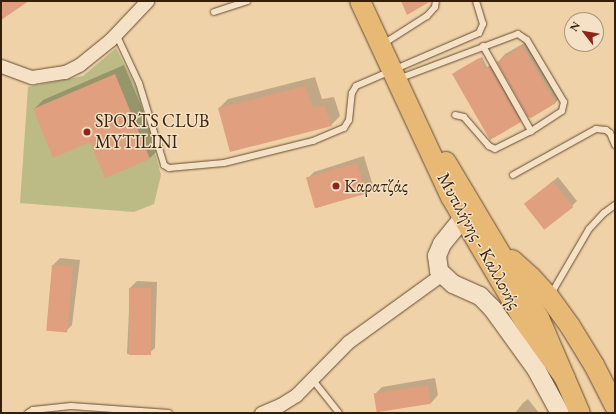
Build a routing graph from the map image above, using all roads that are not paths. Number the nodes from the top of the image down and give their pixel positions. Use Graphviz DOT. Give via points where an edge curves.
graph roads {
  1 [pos="146,1"];
  2 [pos="247,1"];
  3 [pos="360,1"];
  4 [pos="436,1"];
  5 [pos="476,1"];
  6 [pos="214,12"];
  7 [pos="116,34"];
  8 [pos="381,46"];
  9 [pos="483,46"];
  10 [pos="1,66"];
  11 [pos="395,75"];
  12 [pos="455,115"];
  13 [pos="531,130"];
  14 [pos="615,145"];
  15 [pos="512,174"];
  16 [pos="615,205"];
  17 [pos="473,220"];
  18 [pos="498,247"];
  19 [pos="442,274"];
  20 [pos="549,297"];
  21 [pos="565,378"];
  22 [pos="312,379"];
  23 [pos="615,406"];
  24 [pos="28,413"];
  25 [pos="170,413"];
  26 [pos="261,413"];
  27 [pos="339,413"];
  28 [pos="560,413"];
  29 [pos="580,413"];
  1 -- 7 [label="street"];
  2 -- 6 [label="lane"];
  3 -- 8 [label="main road, Μυτιλήνης - Καλλονής"];
  4 -- 8 [label="lane" via="435,7 427,16"];
  5 -- 11 [label="lane" via="483,24 479,33"];
  7 -- 10 [label="street" via="79,65 65,72 32,77"];
  7 -- 11 [label="lane" via="139,82 162,163 169,168 224,163 313,141 340,131 349,120 354,88"];
  8 -- 11 [label="main road, Μυτιλήνης - Καλλονής"];
  9 -- 11 [label="lane"];
  9 -- 13 [label="lane"];
  9 -- 13 [label="lane" via="514,34 522,35 563,98 562,112"];
  11 -- 17 [label="main road, Μυτιλήνης - Καλλονής"];
  12 -- 13 [label="lane" via="464,116 489,146 495,149"];
  14 -- 15 [label="lane" via="610,133 596,128"];
  16 -- 20 [label="lane" via="589,229"];
  17 -- 18 [label="main road, Μυτιλήνης - Καλλονής"];
  17 -- 19 [label="street" via="446,238 436,264"];
  17 -- 21 [label="main road, Μυτιλήνης - Καλλονής" via="525,322"];
  18 -- 20 [label="main road"];
  18 -- 21 [label="main road, Μυτιλήνης - Καλλονής" via="539,318"];
  19 -- 22 [label="street" via="360,332"];
  19 -- 28 [label="street" via="453,284 480,296 492,308 536,369"];
  20 -- 23 [label="main road" via="594,365"];
  21 -- 29 [label="main road, Μυτιλήνης - Καλλονής"];
  22 -- 26 [label="street" via="296,395"];
  22 -- 27 [label="lane"];
  24 -- 25 [label="lane" via="33,410 71,406"];
}
